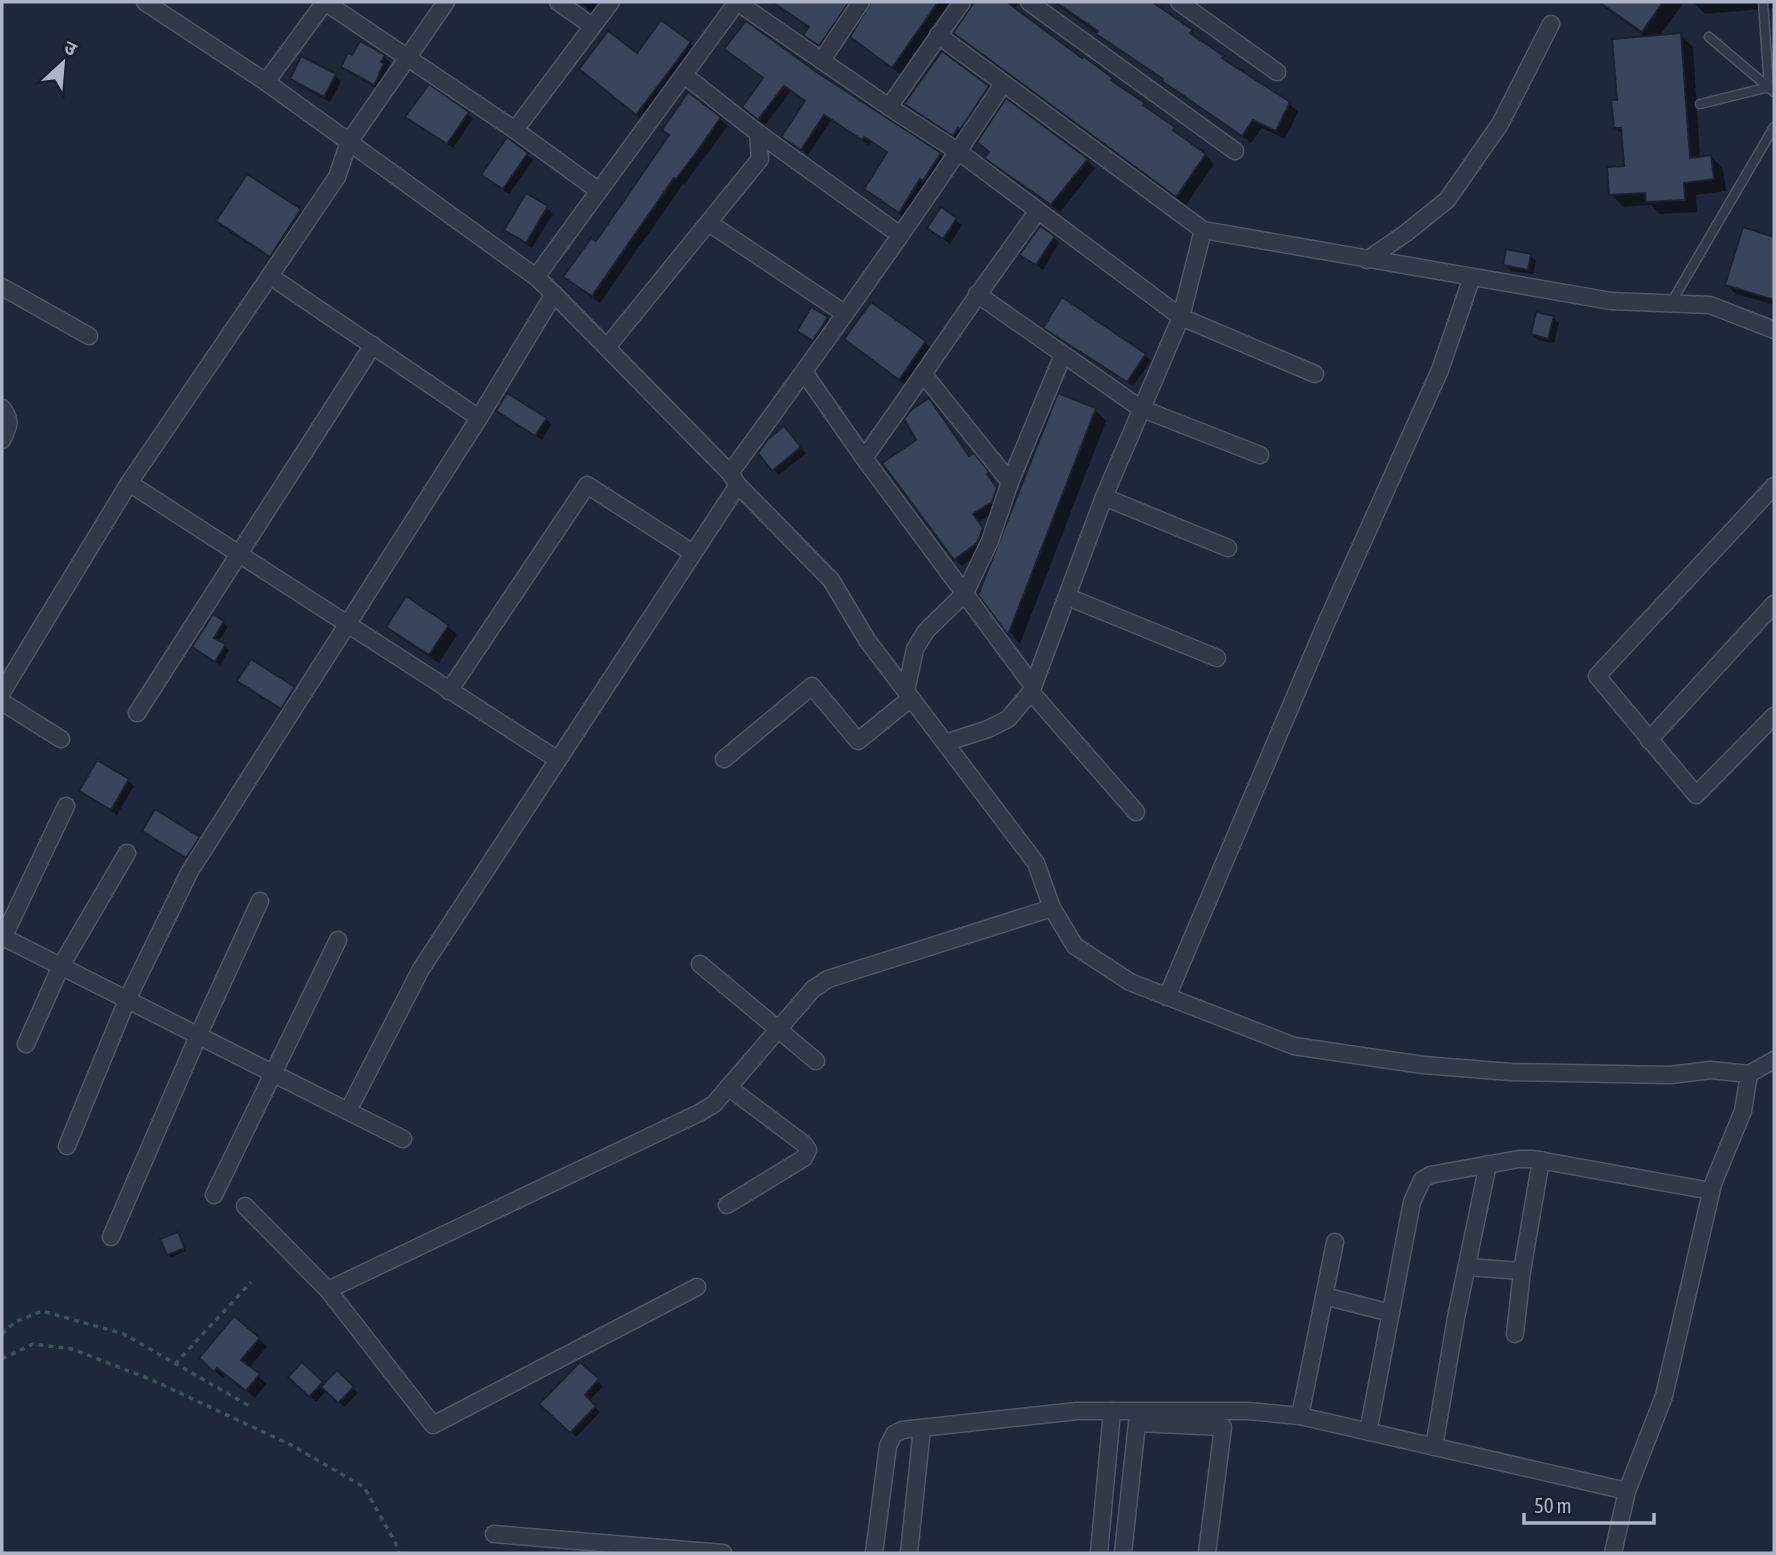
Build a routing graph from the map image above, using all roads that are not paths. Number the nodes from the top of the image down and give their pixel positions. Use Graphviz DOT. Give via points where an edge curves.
graph roads {
  1 [pos="145,2"];
  2 [pos="325,2"];
  3 [pos="446,2"];
  4 [pos="558,2"];
  5 [pos="611,2"];
  6 [pos="737,2"];
  7 [pos="861,2"];
  8 [pos="962,2"];
  9 [pos="1030,2"];
  10 [pos="1179,2"];
  11 [pos="1763,2"];
  12 [pos="1551,24"];
  13 [pos="592,26"];
  14 [pos="938,35"];
  15 [pos="1709,37"];
  16 [pos="407,56"];
  17 [pos="821,60"];
  18 [pos="1277,72"];
  19 [pos="684,75"];
  20 [pos="266,82"];
  21 [pos="1003,84"];
  22 [pos="1772,89"];
  23 [pos="1700,104"];
  24 [pos="889,107"];
  25 [pos="1774,127"];
  26 [pos="515,130"];
  27 [pos="758,133"];
  28 [pos="349,142"];
  29 [pos="1235,151"];
  30 [pos="959,152"];
  31 [pos="599,191"];
  32 [pos="1038,211"];
  33 [pos="709,223"];
  34 [pos="1203,230"];
  35 [pos="900,235"];
  36 [pos="1367,260"];
  37 [pos="270,276"];
  38 [pos="537,277"];
  39 [pos="1472,277"];
  40 [pos="2,287"];
  41 [pos="554,294"];
  42 [pos="977,294"];
  43 [pos="1671,303"];
  44 [pos="844,313"];
  45 [pos="1181,317"];
  46 [pos="1774,330"];
  47 [pos="89,336"];
  48 [pos="373,345"];
  49 [pos="607,348"];
  50 [pos="1063,355"];
  51 [pos="804,372"];
  52 [pos="1315,374"];
  53 [pos="924,375"];
  54 [pos="2,408"];
  55 [pos="1140,408"];
  56 [pos="479,418"];
  57 [pos="2,440"];
  58 [pos="1260,455"];
  59 [pos="864,458"];
  60 [pos="734,479"];
  61 [pos="1010,482"];
  62 [pos="129,483"];
  63 [pos="1774,486"];
  64 [pos="1104,498"];
  65 [pos="1228,548"];
  66 [pos="239,552"];
  67 [pos="693,553"];
  68 [pos="965,593"];
  69 [pos="1068,597"];
  70 [pos="1774,604"];
  71 [pos="347,623"];
  72 [pos="1217,658"];
  73 [pos="1032,689"];
  74 [pos="449,691"];
  75 [pos="2,692"];
  76 [pos="908,694"];
  77 [pos="2,702"];
  78 [pos="137,713"];
  79 [pos="1774,716"];
  80 [pos="61,739"];
  81 [pos="1648,740"];
  82 [pos="944,743"];
  83 [pos="724,759"];
  84 [pos="558,760"];
  85 [pos="66,806"];
  86 [pos="1136,812"];
  87 [pos="127,853"];
  88 [pos="260,901"];
  89 [pos="1052,908"];
  90 [pos="3,939"];
  91 [pos="338,940"];
  92 [pos="700,964"];
  93 [pos="61,966"];
  94 [pos="1167,997"];
  95 [pos="127,1000"];
  96 [pos="779,1029"];
  97 [pos="198,1036"];
  98 [pos="26,1044"];
  99 [pos="816,1060"];
  100 [pos="1774,1060"];
  101 [pos="274,1074"];
  102 [pos="1749,1074"];
  103 [pos="728,1087"];
  104 [pos="348,1111"];
  105 [pos="403,1139"];
  106 [pos="67,1146"];
  107 [pos="1541,1160"];
  108 [pos="1488,1164"];
  109 [pos="1711,1191"];
  110 [pos="214,1195"];
  111 [pos="727,1205"];
  112 [pos="244,1206"];
  113 [pos="111,1237"];
  114 [pos="1335,1242"];
  115 [pos="1468,1267"];
  116 [pos="1522,1271"];
  117 [pos="696,1287"];
  118 [pos="328,1290"];
  119 [pos="1324,1296"];
  120 [pos="1391,1313"];
  121 [pos="1515,1334"];
  122 [pos="1112,1411"];
  123 [pos="1300,1416"];
  124 [pos="922,1428"];
  125 [pos="1368,1432"];
  126 [pos="1434,1447"];
  127 [pos="1627,1491"];
  128 [pos="494,1534"];
  129 [pos="723,1553"];
  130 [pos="874,1553"];
  131 [pos="909,1553"];
  132 [pos="1099,1553"];
  133 [pos="1123,1553"];
  134 [pos="1208,1553"];
  135 [pos="1613,1553"];
  1 -- 20 [label="street"];
  2 -- 16 [label="street"];
  2 -- 20 [label="street"];
  3 -- 16 [label="street"];
  4 -- 13 [label="street"];
  5 -- 13 [label="street"];
  6 -- 17 [label="street"];
  6 -- 19 [label="street"];
  7 -- 17 [label="street"];
  8 -- 14 [label="street"];
  9 -- 29 [label="street"];
  10 -- 18 [label="street"];
  11 -- 22 [label="lane"];
  12 -- 36 [label="street" via="1500,124 1447,200"];
  13 -- 26 [label="street"];
  14 -- 21 [label="street"];
  14 -- 24 [label="street"];
  15 -- 22 [label="lane"];
  16 -- 26 [label="street"];
  16 -- 28 [label="street"];
  17 -- 24 [label="street"];
  19 -- 27 [label="street"];
  19 -- 31 [label="street"];
  20 -- 28 [label="street"];
  21 -- 30 [label="street"];
  21 -- 34 [label="street"];
  22 -- 23 [label="lane"];
  24 -- 30 [label="street"];
  25 -- 43 [label="lane"];
  26 -- 31 [label="street"];
  27 -- 33 [label="street" via="760,159"];
  27 -- 35 [label="street"];
  28 -- 37 [label="street" via="338,177"];
  28 -- 38 [label="street"];
  30 -- 32 [label="street"];
  30 -- 35 [label="street"];
  31 -- 38 [label="street"];
  32 -- 42 [label="street"];
  32 -- 45 [label="street"];
  33 -- 44 [label="street"];
  33 -- 49 [label="street"];
  34 -- 36 [label="street"];
  34 -- 45 [label="street"];
  35 -- 44 [label="street"];
  36 -- 39 [label="street"];
  37 -- 48 [label="street"];
  37 -- 62 [label="street"];
  38 -- 41 [label="street"];
  39 -- 43 [label="street" via="1611,301"];
  39 -- 94 [label="street" via="1440,370"];
  40 -- 47 [label="street"];
  41 -- 49 [label="street"];
  41 -- 56 [label="street"];
  42 -- 50 [label="street"];
  42 -- 53 [label="street"];
  43 -- 46 [label="street" via="1710,305"];
  44 -- 51 [label="street"];
  45 -- 52 [label="street"];
  45 -- 55 [label="street"];
  48 -- 56 [label="street"];
  48 -- 66 [label="street"];
  49 -- 60 [label="street"];
  50 -- 55 [label="street"];
  50 -- 61 [label="street"];
  51 -- 59 [label="street"];
  51 -- 60 [label="street"];
  53 -- 59 [label="street"];
  53 -- 61 [label="street"];
  54 -- 57 [label="street" via="10,425"];
  55 -- 58 [label="street"];
  55 -- 64 [label="street"];
  56 -- 71 [label="street"];
  59 -- 68 [label="street"];
  60 -- 67 [label="street"];
  60 -- 76 [label="street" via="831,580 867,640"];
  61 -- 68 [label="street" via="990,541"];
  62 -- 66 [label="street"];
  62 -- 75 [label="street"];
  63 -- 81 [label="street" via="1597,676"];
  64 -- 65 [label="street"];
  64 -- 69 [label="street"];
  66 -- 71 [label="street"];
  66 -- 78 [label="street"];
  67 -- 74 [label="street" via="587,485"];
  67 -- 84 [label="street"];
  68 -- 73 [label="street"];
  68 -- 76 [label="street" via="915,649"];
  69 -- 72 [label="street"];
  69 -- 73 [label="street"];
  70 -- 81 [label="street"];
  71 -- 74 [label="street"];
  71 -- 95 [label="street" via="190,872"];
  73 -- 82 [label="street" via="1008,719"];
  73 -- 86 [label="street"];
  74 -- 84 [label="street"];
  76 -- 82 [label="street"];
  76 -- 83 [label="street" via="858,741 812,686"];
  77 -- 80 [label="street"];
  79 -- 81 [label="street" via="1696,795"];
  82 -- 89 [label="street" via="1036,863"];
  84 -- 104 [label="street" via="421,969"];
  85 -- 90 [label="street"];
  87 -- 93 [label="street"];
  88 -- 97 [label="street"];
  89 -- 94 [label="street" via="1075,946 1130,982"];
  89 -- 96 [label="street" via="836,976 813,989"];
  90 -- 93 [label="street"];
  91 -- 101 [label="street"];
  92 -- 96 [label="street"];
  93 -- 95 [label="street"];
  93 -- 98 [label="street"];
  94 -- 102 [label="street" via="1294,1046 1423,1065 1511,1072 1670,1075 1711,1070"];
  95 -- 97 [label="street"];
  95 -- 106 [label="street"];
  96 -- 99 [label="street"];
  96 -- 103 [label="street"];
  97 -- 101 [label="street"];
  97 -- 113 [label="street"];
  100 -- 102 [label="street"];
  101 -- 104 [label="street"];
  101 -- 110 [label="street"];
  102 -- 109 [label="street" via="1743,1111"];
  103 -- 111 [label="street" via="807,1150 804,1158"];
  103 -- 118 [label="street" via="699,1113"];
  104 -- 105 [label="street"];
  107 -- 108 [label="street"];
  107 -- 109 [label="street"];
  107 -- 116 [label="street"];
  108 -- 115 [label="street"];
  108 -- 120 [label="street" via="1423,1180 1412,1202"];
  109 -- 127 [label="street" via="1664,1396"];
  112 -- 118 [label="street"];
  114 -- 119 [label="street"];
  115 -- 116 [label="street"];
  115 -- 126 [label="street"];
  116 -- 121 [label="street"];
  117 -- 118 [label="street" via="433,1425"];
  119 -- 120 [label="street"];
  119 -- 123 [label="street"];
  120 -- 125 [label="street"];
  122 -- 123 [label="street" via="1248,1411"];
  122 -- 124 [label="street"];
  122 -- 132 [label="street"];
  123 -- 125 [label="street"];
  124 -- 130 [label="street" via="902,1430 890,1440"];
  124 -- 131 [label="street"];
  125 -- 126 [label="street"];
  126 -- 127 [label="street"];
  127 -- 135 [label="street"];
  128 -- 129 [label="street"];
  133 -- 134 [label="street" via="1136,1423 1223,1427"];
}
